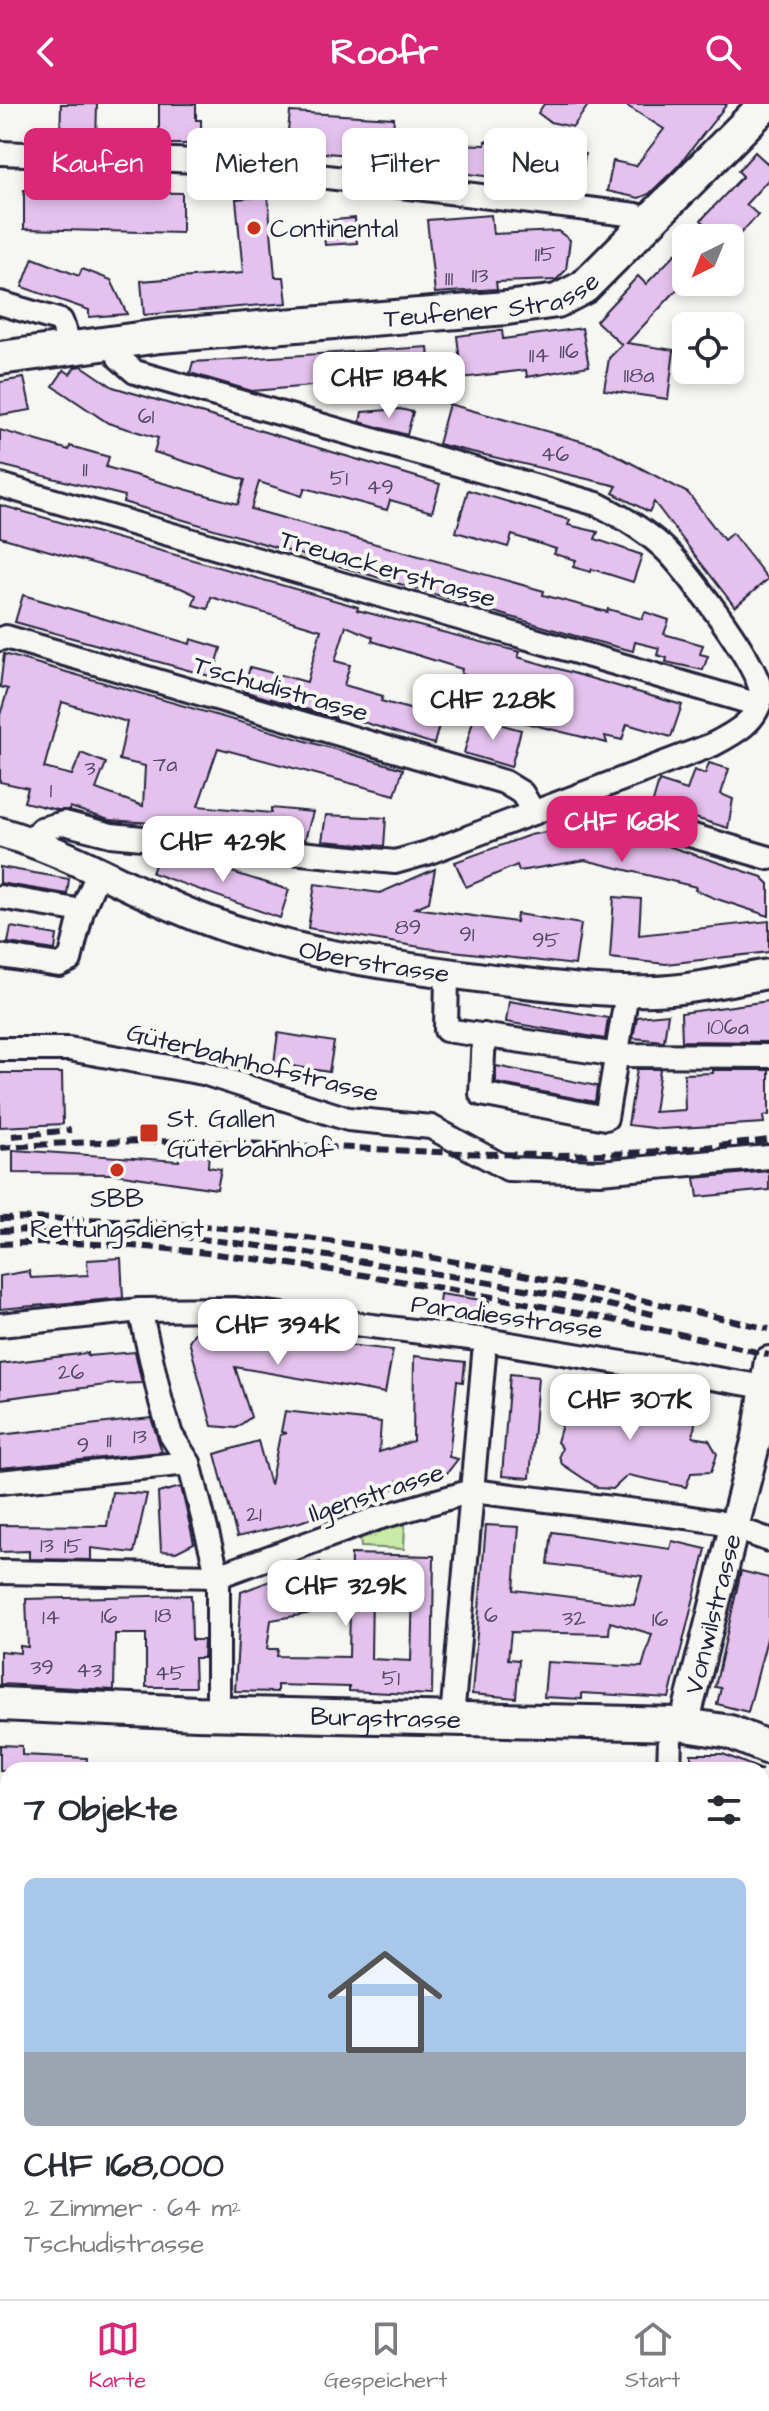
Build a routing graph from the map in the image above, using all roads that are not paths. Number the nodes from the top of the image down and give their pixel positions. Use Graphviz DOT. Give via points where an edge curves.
graph roads {
  1 [pos="766,104"];
  2 [pos="0,153"];
  3 [pos="648,226"];
  4 [pos="0,303"];
  5 [pos="116,342"];
  6 [pos="71,347"];
  7 [pos="0,358"];
  8 [pos="0,485"];
  9 [pos="0,639"];
  10 [pos="759,705"];
  11 [pos="579,796"];
  12 [pos="534,813"];
  13 [pos="0,832"];
  14 [pos="32,841"];
  15 [pos="769,858"];
  16 [pos="99,871"];
  17 [pos="0,897"];
  18 [pos="82,911"];
  19 [pos="0,956"];
  20 [pos="447,973"];
  21 [pos="769,974"];
  22 [pos="627,992"];
  23 [pos="484,1035"];
  24 [pos="0,1049"];
  25 [pos="618,1055"];
  26 [pos="769,1056"];
  27 [pos="769,1157"];
  28 [pos="140,1310"];
  29 [pos="0,1325"];
  30 [pos="484,1355"];
  31 [pos="767,1386"];
  32 [pos="189,1463"];
  33 [pos="0,1482"];
  34 [pos="472,1491"];
  35 [pos="734,1528"];
  36 [pos="769,1540"];
  37 [pos="0,1572"];
  38 [pos="218,1576"];
  39 [pos="0,1704"];
  40 [pos="218,1713"];
  41 [pos="452,1718"];
  42 [pos="679,1724"];
  43 [pos="769,1748"];
  44 [pos="669,1762"];
  1 -- 3 [label="main road, Teufener Strasse"];
  2 -- 3 [label="street" via="198,161 356,178 636,215"];
  3 -- 5 [label="main road, Teufener Strasse" via="584,287 547,303"];
  4 -- 6 [label="street" via="61,321"];
  5 -- 6 [label="main road, Teufener Strasse"];
  5 -- 10 [label="street" via="119,358 135,372 597,504 630,520 669,552 719,618 757,675"];
  6 -- 7 [label="main road, Teufener Strasse"];
  8 -- 10 [label="street, Treuackerstrasse"];
  9 -- 12 [label="street, Tschudistrasse" via="504,782 522,793"];
  10 -- 11 [label="street" via="745,724 712,745"];
  11 -- 12 [label="street"];
  11 -- 15 [label="street" via="604,810"];
  12 -- 14 [label="street" via="395,862 111,835 64,823 41,829"];
  13 -- 14 [label="street, Oberstrasse"];
  14 -- 16 [label="street, Oberstrasse"];
  16 -- 18 [label="street"];
  16 -- 20 [label="street, Oberstrasse" via="204,920 257,938"];
  17 -- 18 [label="street"];
  18 -- 19 [label="street" via="70,960 59,965"];
  20 -- 22 [label="street, Oberstrasse"];
  20 -- 23 [label="street" via="446,1030"];
  21 -- 22 [label="street, Oberstrasse" via="684,989"];
  22 -- 25 [label="street"];
  23 -- 25 [label="street"];
  23 -- 25 [label="street" via="481,1094 606,1118"];
  24 -- 27 [label="street, Güterbahnhofstrasse" via="69,1049 203,1073 348,1119 431,1127 508,1169 613,1171"];
  25 -- 26 [label="street"];
  28 -- 29 [label="street, Paradiesstrasse"];
  28 -- 31 [label="street, Paradiesstrasse" via="265,1312 486,1340"];
  28 -- 32 [label="street" via="171,1435"];
  30 -- 34 [label="street"];
  31 -- 35 [label="street, Vonwilstrasse"];
  32 -- 33 [label="street"];
  32 -- 38 [label="street"];
  34 -- 35 [label="street, Ilgenstrasse" via="686,1517"];
  34 -- 38 [label="street, Ilgenstrasse" via="378,1518"];
  34 -- 41 [label="street"];
  35 -- 36 [label="street, Ilgenstrasse"];
  35 -- 42 [label="street, Vonwilstrasse" via="687,1713"];
  37 -- 38 [label="street, Ilgenstrasse"];
  38 -- 40 [label="street"];
  39 -- 40 [label="main road, Burgstrasse"];
  40 -- 41 [label="main road, Burgstrasse"];
  41 -- 42 [label="main road, Burgstrasse"];
  42 -- 43 [label="main road, Burgstrasse" via="730,1732"];
  42 -- 44 [label="street, Vonwilstrasse" via="670,1737"];
}
